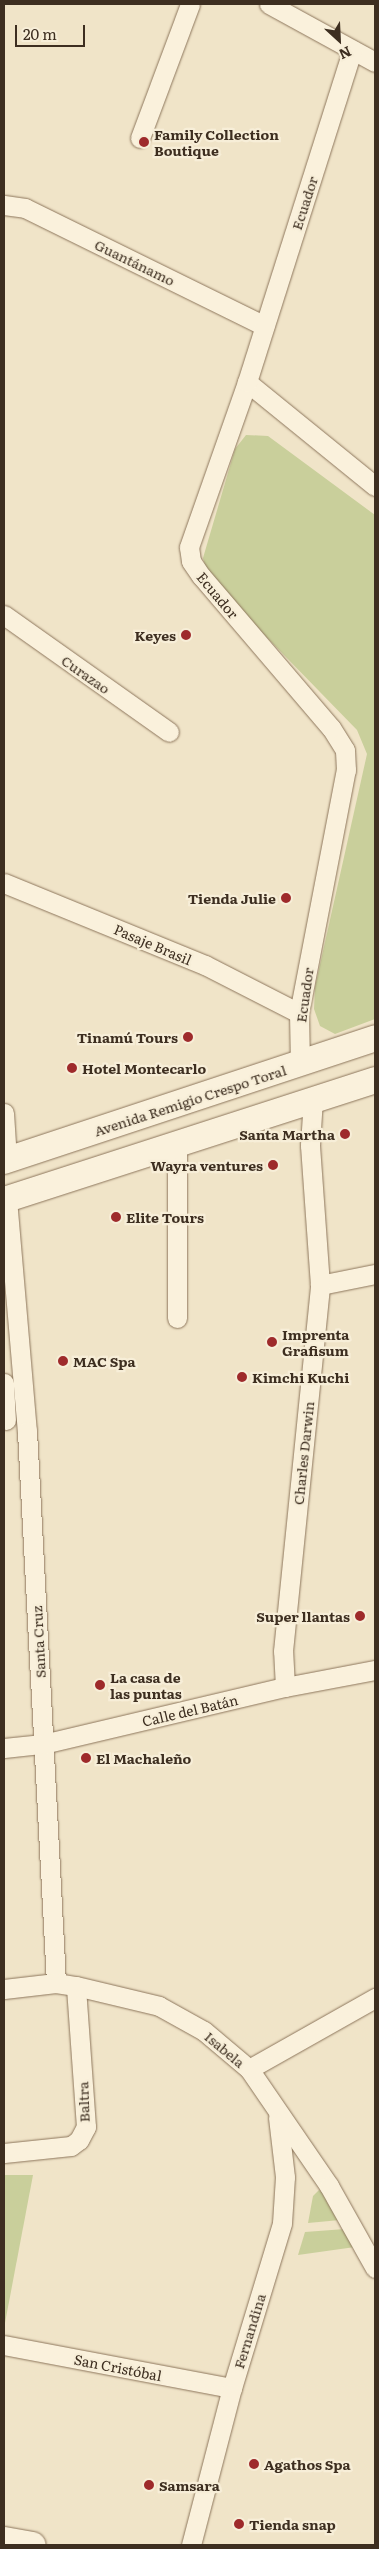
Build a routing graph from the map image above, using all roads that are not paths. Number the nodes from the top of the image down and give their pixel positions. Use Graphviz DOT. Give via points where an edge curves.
graph roads {
  1 [pos="190,4"];
  2 [pos="269,4"];
  3 [pos="352,50"];
  4 [pos="375,62"];
  5 [pos="140,138"];
  6 [pos="4,205"];
  7 [pos="265,326"];
  8 [pos="247,382"];
  9 [pos="375,486"];
  10 [pos="4,616"];
  11 [pos="169,732"];
  12 [pos="4,883"];
  13 [pos="299,1013"];
  14 [pos="375,1038"];
  15 [pos="300,1065"];
  16 [pos="375,1080"];
  17 [pos="313,1099"];
  18 [pos="4,1113"];
  19 [pos="177,1145"];
  20 [pos="6,1160"];
  21 [pos="5,1200"];
  22 [pos="375,1274"];
  23 [pos="320,1285"];
  24 [pos="16,1301"];
  25 [pos="4,1316"];
  26 [pos="177,1318"];
  27 [pos="4,1383"];
  28 [pos="6,1420"];
  29 [pos="375,1670"];
  30 [pos="286,1687"];
  31 [pos="43,1744"];
  32 [pos="4,1748"];
  33 [pos="56,1983"];
  34 [pos="76,1986"];
  35 [pos="4,1989"];
  36 [pos="375,1998"];
  37 [pos="248,2069"];
  38 [pos="277,2115"];
  39 [pos="4,2153"];
  40 [pos="375,2268"];
  41 [pos="4,2345"];
  42 [pos="232,2388"];
  43 [pos="4,2540"];
  44 [pos="33,2545"];
  45 [pos="191,2545"];
  1 -- 5 [label="street"];
  2 -- 3 [label="street"];
  3 -- 4 [label="street"];
  3 -- 7 [label="street, Ecuador"];
  6 -- 7 [label="street, Guantánamo" via="25,208"];
  7 -- 8 [label="street, Ecuador"];
  8 -- 9 [label="street"];
  8 -- 13 [label="street, Ecuador" via="208,488 190,554 201,576 331,728 345,750 346,770"];
  10 -- 11 [label="street, Curazao"];
  12 -- 13 [label="street, Pasaje Brasil" via="204,965"];
  13 -- 15 [label="street, Ecuador"];
  14 -- 15 [label="main road, Avenida Remigio Crespo Toral"];
  15 -- 20 [label="main road, Avenida Remigio Crespo Toral"];
  16 -- 17 [label="main road"];
  17 -- 19 [label="main road"];
  17 -- 23 [label="street, Charles Darwin" via="310,1146"];
  18 -- 20 [label="street"];
  19 -- 21 [label="main road"];
  19 -- 26 [label="street"];
  21 -- 24 [label="street, Santa Cruz"];
  22 -- 23 [label="street"];
  23 -- 30 [label="street, Charles Darwin" via="283,1651"];
  24 -- 25 [label="street"];
  24 -- 31 [label="street, Santa Cruz" via="27,1431"];
  27 -- 28 [label="street"];
  29 -- 30 [label="street, Calle del Batán"];
  30 -- 31 [label="street, Calle del Batán"];
  31 -- 32 [label="street, Calle del Batán"];
  31 -- 33 [label="street, Santa Cruz"];
  33 -- 34 [label="street, Isabela"];
  33 -- 35 [label="street, Isabela"];
  34 -- 37 [label="street, Isabela" via="159,2006 204,2031"];
  34 -- 39 [label="street, Baltra" via="86,2127 79,2140 71,2146"];
  36 -- 37 [label="street"];
  37 -- 38 [label="street, Isabela"];
  38 -- 40 [label="street, Isabela" via="329,2186"];
  38 -- 42 [label="street, Fernandina" via="285,2177 282,2223"];
  41 -- 42 [label="street, San Cristóbal"];
  42 -- 45 [label="street, Fernandina"];
  43 -- 44 [label="main road"];
}
